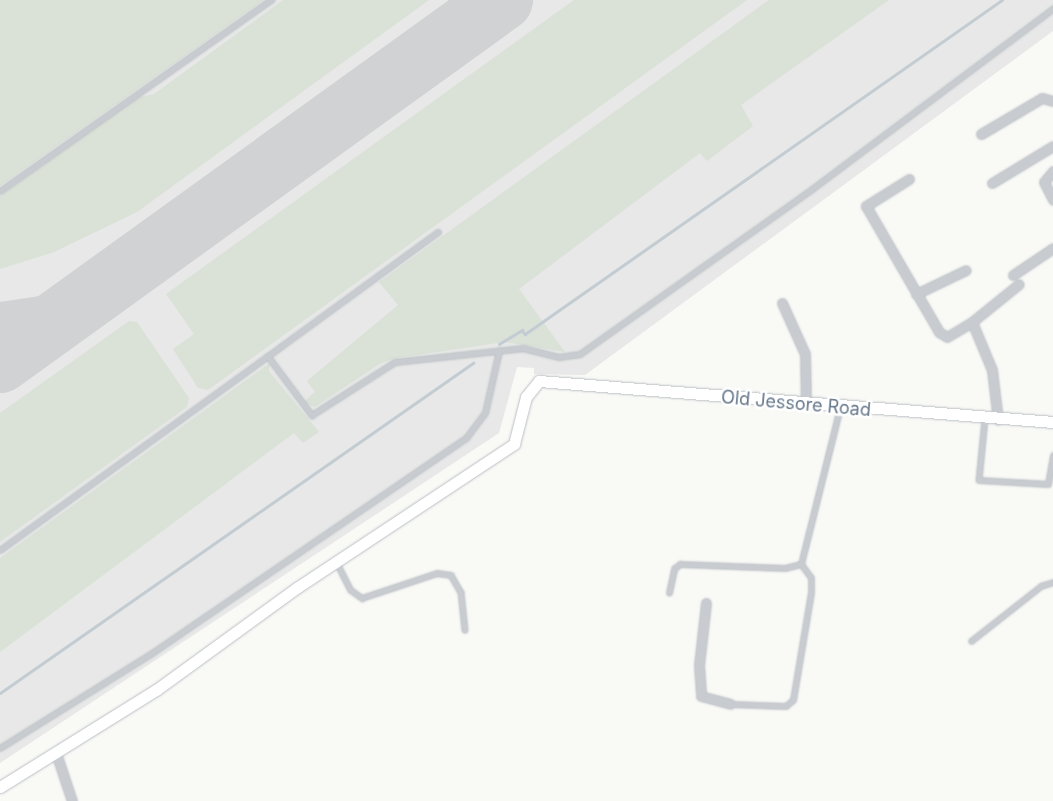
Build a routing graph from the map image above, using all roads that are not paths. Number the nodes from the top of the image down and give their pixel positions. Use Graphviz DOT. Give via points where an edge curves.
graph roads {
  1 [pos="271,0"];
  2 [pos="1053,9"];
  3 [pos="1053,100"];
  4 [pos="981,134"];
  5 [pos="1053,146"];
  6 [pos="1053,171"];
  7 [pos="909,179"];
  8 [pos="992,183"];
  9 [pos="0,191"];
  10 [pos="1053,200"];
  11 [pos="438,232"];
  12 [pos="1053,248"];
  13 [pos="966,270"];
  14 [pos="1013,275"];
  15 [pos="1019,284"];
  16 [pos="916,294"];
  17 [pos="782,303"];
  18 [pos="972,322"];
  19 [pos="499,351"];
  20 [pos="268,356"];
  21 [pos="806,404"];
  22 [pos="840,408"];
  23 [pos="985,419"];
  24 [pos="998,420"];
  25 [pos="1053,422"];
  26 [pos="1053,455"];
  27 [pos="0,550"];
  28 [pos="336,562"];
  29 [pos="801,564"];
  30 [pos="1053,582"];
  31 [pos="669,593"];
  32 [pos="706,603"];
  33 [pos="465,630"];
  34 [pos="971,640"];
  35 [pos="730,704"];
  36 [pos="0,748"];
  37 [pos="56,753"];
  38 [pos="0,787"];
  39 [pos="72,801"];
  1 -- 9 [label="lane"];
  2 -- 19 [label="lane" via="812,189 580,354 559,357 523,348"];
  3 -- 4 [label="street" via="1042,98"];
  5 -- 8 [label="street"];
  6 -- 10 [label="street" via="1044,182"];
  7 -- 16 [label="street" via="866,206"];
  11 -- 20 [label="lane"];
  12 -- 14 [label="street"];
  13 -- 16 [label="street"];
  15 -- 18 [label="street"];
  16 -- 18 [label="street" via="947,337"];
  17 -- 21 [label="street" via="805,354"];
  18 -- 24 [label="street" via="992,370"];
  19 -- 20 [label="lane" via="395,362 312,415"];
  19 -- 36 [label="lane" via="485,413 466,438 152,653"];
  20 -- 27 [label="lane"];
  21 -- 22 [label="street, Old Jessore Road"];
  21 -- 28 [label="street, Old Jessore Road" via="539,381 526,396 514,444"];
  22 -- 23 [label="street, Old Jessore Road"];
  22 -- 29 [label="lane"];
  23 -- 24 [label="street, Old Jessore Road"];
  23 -- 26 [label="lane" via="979,480 1048,484"];
  24 -- 25 [label="street, Old Jessore Road"];
  28 -- 33 [label="lane" via="351,590 362,598 437,573 451,575 461,592"];
  28 -- 37 [label="street" via="156,690"];
  29 -- 31 [label="lane" via="785,568 680,564 674,569"];
  29 -- 35 [label="lane" via="811,578 811,592 793,700 786,706"];
  30 -- 34 [label="lane" via="1040,586"];
  32 -- 35 [label="street" via="699,665 700,696"];
  37 -- 38 [label="street"];
  37 -- 39 [label="street"];
}
